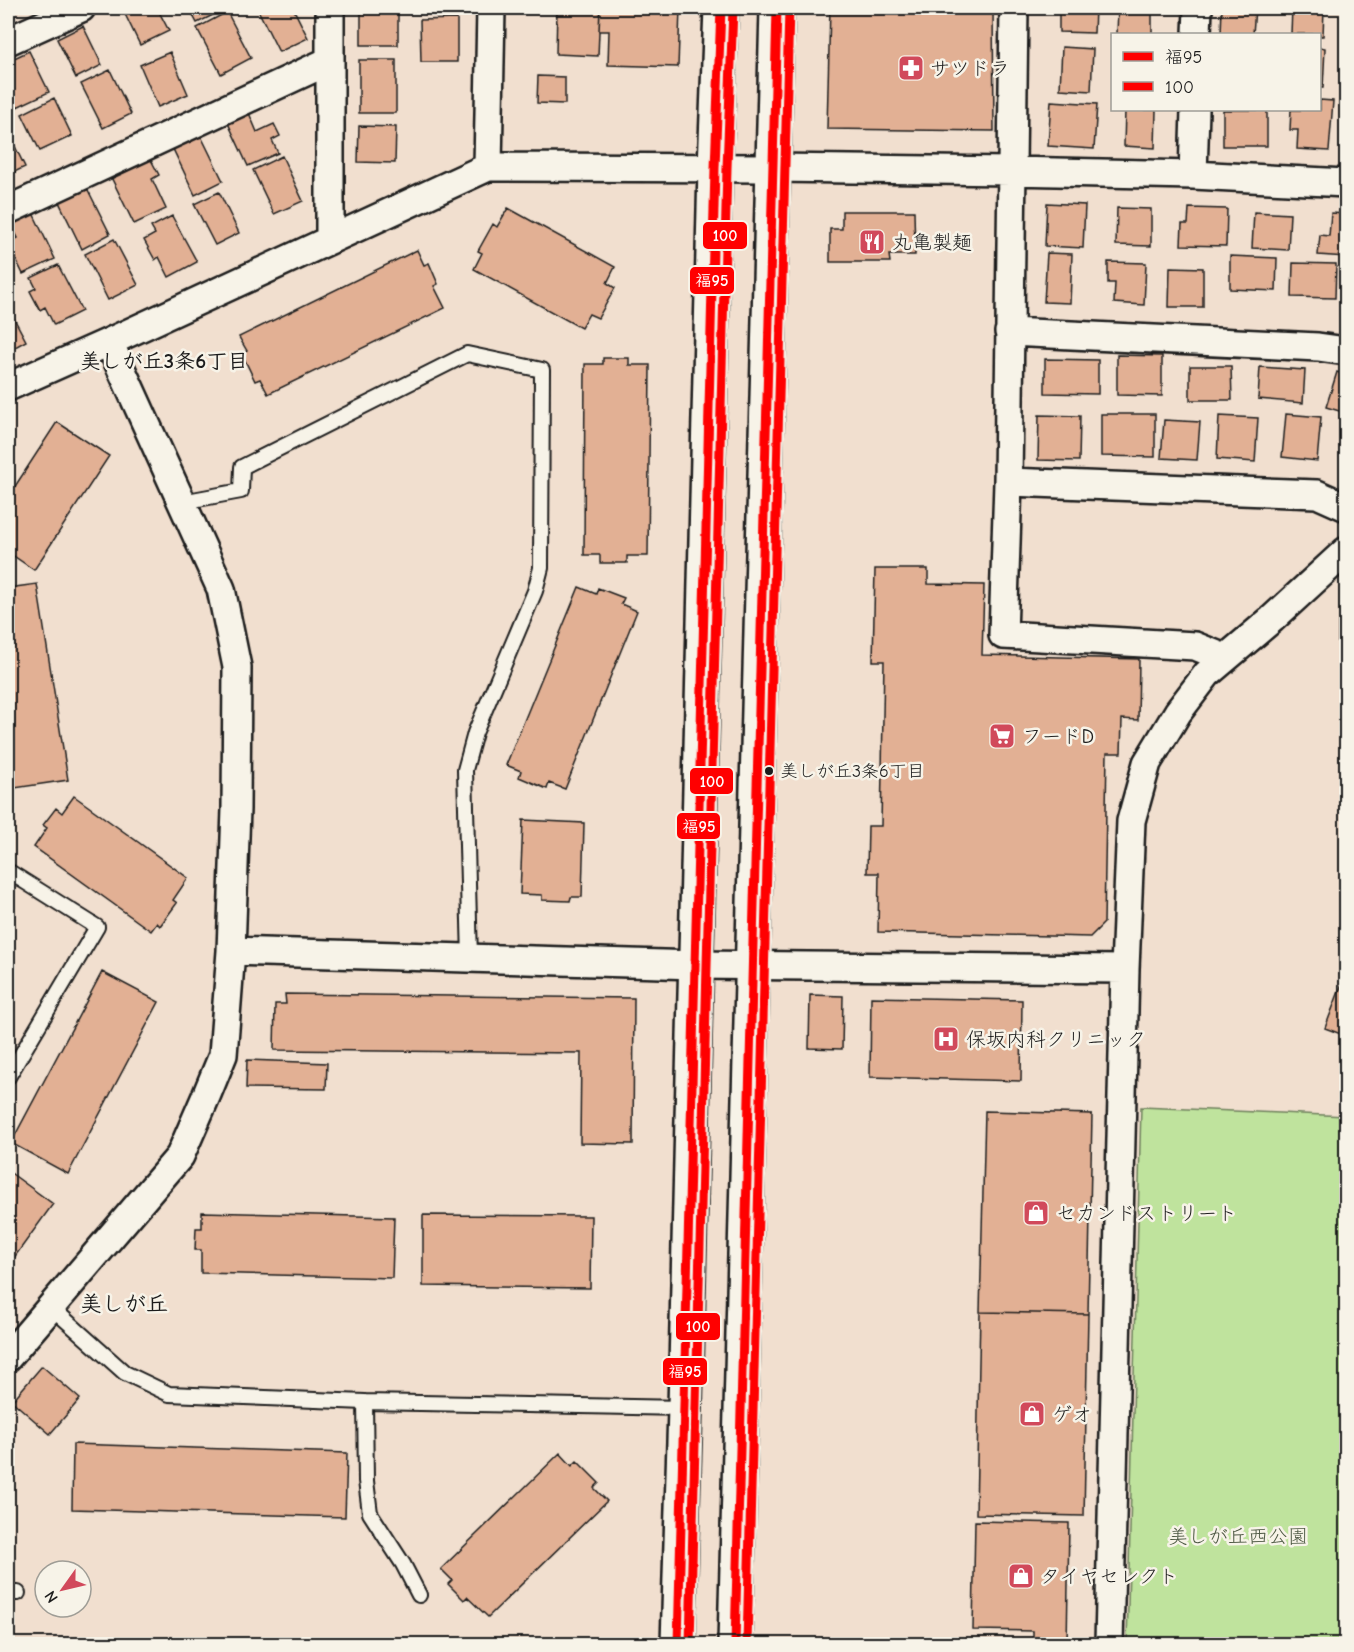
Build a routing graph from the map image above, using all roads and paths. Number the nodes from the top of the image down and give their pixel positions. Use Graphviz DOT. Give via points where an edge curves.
graph roads {
  1 [pos="81,8"];
  2 [pos="330,8"];
  3 [pos="491,8"];
  4 [pos="721,8"];
  5 [pos="777,8"];
  6 [pos="1014,8"];
  7 [pos="1197,8"];
  8 [pos="1197,33"];
  9 [pos="8,41"];
  10 [pos="329,61"];
  11 [pos="1195,111"];
  12 [pos="488,167"];
  13 [pos="715,168"];
  14 [pos="773,168"];
  15 [pos="1011,171"];
  16 [pos="1193,175"];
  17 [pos="1347,183"];
  18 [pos="8,210"];
  19 [pos="330,240"];
  20 [pos="1009,332"];
  21 [pos="109,342"];
  22 [pos="1347,351"];
  23 [pos="8,387"];
  24 [pos="1008,482"];
  25 [pos="182,502"];
  26 [pos="1347,507"];
  27 [pos="1347,551"];
  28 [pos="1225,658"];
  29 [pos="8,871"];
  30 [pos="231,951"];
  31 [pos="470,959"];
  32 [pos="696,965"];
  33 [pos="753,966"];
  34 [pos="1125,969"];
  35 [pos="8,1077"];
  36 [pos="51,1307"];
  37 [pos="8,1357"];
  38 [pos="364,1402"];
  39 [pos="685,1408"];
  40 [pos="419,1595"];
  41 [pos="678,1644"];
  42 [pos="735,1644"];
  43 [pos="1109,1644"];
  1 -- 9 [label="street"];
  2 -- 10 [label="street"];
  3 -- 12 [label="street"];
  4 -- 13 [label="main road"];
  5 -- 14 [label="main road"];
  6 -- 15 [label="street"];
  7 -- 8 [label="street"];
  10 -- 18 [label="street"];
  10 -- 19 [label="street"];
  11 -- 16 [label="street"];
  12 -- 13 [label="street"];
  12 -- 19 [label="street"];
  13 -- 14 [label="street"];
  13 -- 32 [label="main road"];
  14 -- 15 [label="street"];
  14 -- 33 [label="main road"];
  15 -- 16 [label="street"];
  15 -- 20 [label="street"];
  16 -- 17 [label="street"];
  19 -- 21 [label="street"];
  20 -- 22 [label="street"];
  20 -- 24 [label="street"];
  21 -- 23 [label="street"];
  21 -- 25 [label="street"];
  24 -- 26 [label="street" via="1317,494"];
  24 -- 28 [label="street" via="1003,635 1196,646"];
  25 -- 30 [label="street" via="221,589 237,667"];
  25 -- 31 [label="lane" via="241,491 242,467 467,354 542,370 541,568 475,734 465,770"];
  27 -- 28 [label="street"];
  28 -- 34 [label="street" via="1207,674 1178,712 1147,763 1131,822"];
  29 -- 35 [label="lane" via="97,927"];
  30 -- 31 [label="street"];
  30 -- 36 [label="street" via="223,1055 180,1156"];
  31 -- 32 [label="street"];
  32 -- 33 [label="street"];
  32 -- 39 [label="main road"];
  33 -- 34 [label="street"];
  33 -- 42 [label="main road"];
  34 -- 43 [label="street"];
  36 -- 37 [label="street"];
  36 -- 38 [label="lane" via="125,1373 169,1394"];
  38 -- 39 [label="lane"];
  38 -- 40 [label="lane" via="370,1513 404,1564"];
  39 -- 41 [label="main road"];
}
